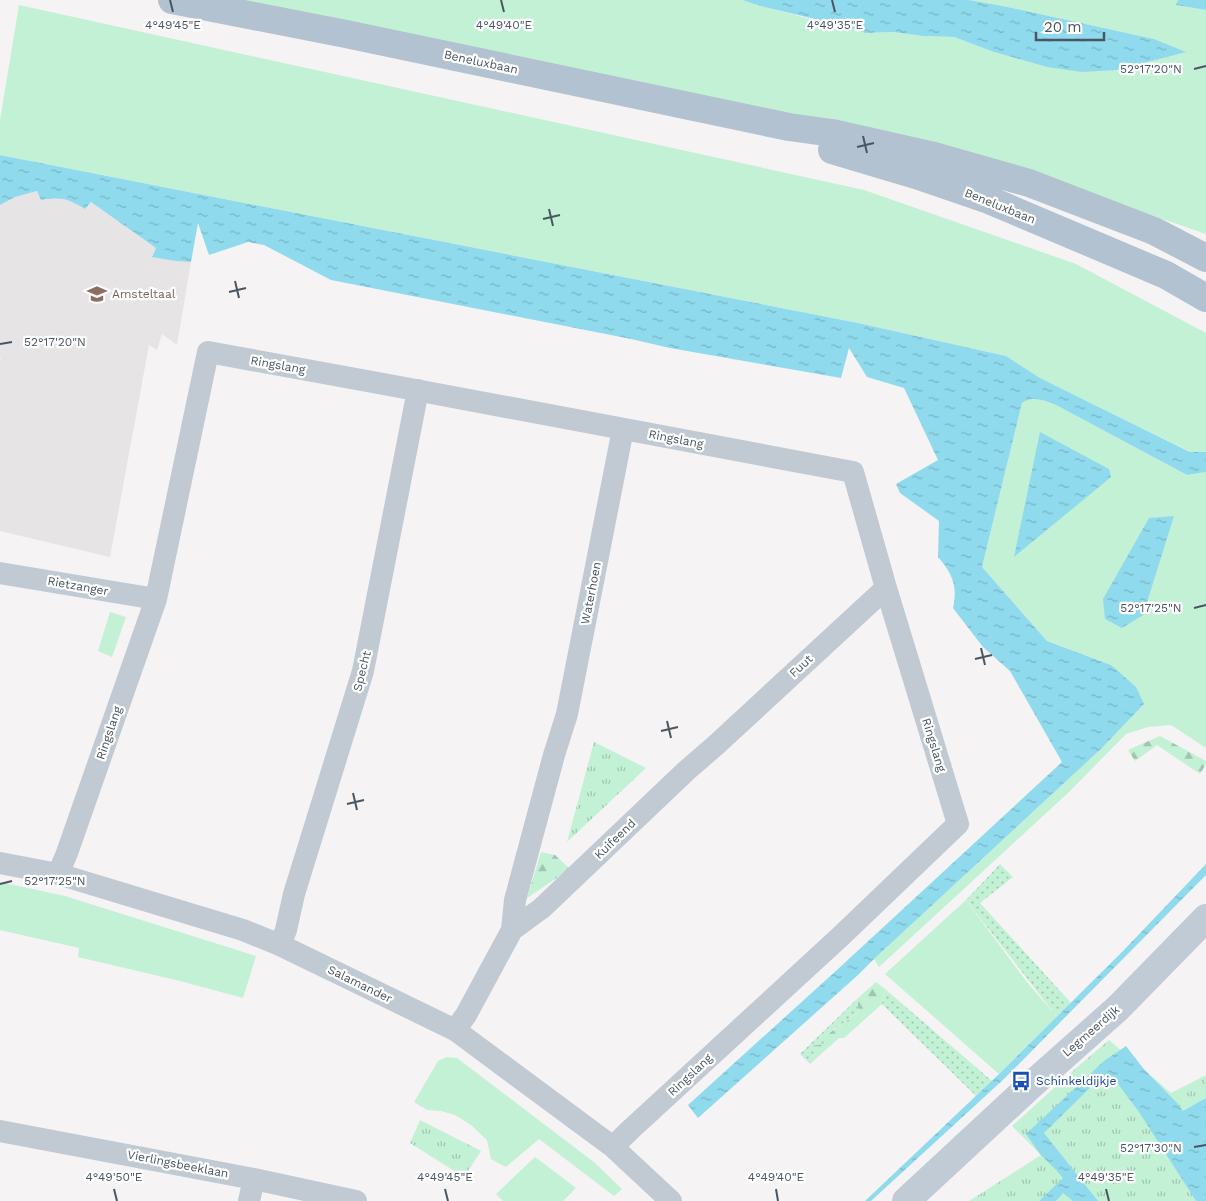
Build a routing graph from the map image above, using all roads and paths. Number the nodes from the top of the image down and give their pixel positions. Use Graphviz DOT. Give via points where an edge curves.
graph roads {
  1 [pos="172,0"];
  2 [pos="790,127"];
  3 [pos="1206,258"];
  4 [pos="1206,298"];
  5 [pos="418,390"];
  6 [pos="623,429"];
  7 [pos="0,573"];
  8 [pos="886,588"];
  9 [pos="156,599"];
  10 [pos="716,745"];
  11 [pos="554,755"];
  12 [pos="0,863"];
  13 [pos="58,874"];
  14 [pos="1206,918"];
  15 [pos="512,930"];
  16 [pos="280,945"];
  17 [pos="455,1030"];
  18 [pos="0,1131"];
  19 [pos="614,1147"];
  20 [pos="254,1178"];
  21 [pos="249,1201"];
  22 [pos="356,1201"];
  23 [pos="671,1201"];
  24 [pos="906,1201"];
  1 -- 2 [label="main road, Beneluxbaan"];
  2 -- 3 [label="main road, Beneluxbaan" via="934,156 1029,182 1154,231"];
  2 -- 4 [label="main road, Beneluxbaan" via="825,148 989,200 1166,275"];
  5 -- 6 [label="street, Ringslang"];
  5 -- 9 [label="street, Ringslang" via="208,352"];
  5 -- 16 [label="street, Specht" via="363,671"];
  6 -- 8 [label="street, Ringslang" via="853,472"];
  6 -- 11 [label="street, Waterhoen" via="567,714"];
  7 -- 9 [label="street, Rietzanger"];
  8 -- 10 [label="street, Fuut"];
  8 -- 19 [label="street, Ringslang" via="958,824"];
  9 -- 13 [label="street, Ringslang"];
  10 -- 15 [label="street, Kuifeend" via="542,908"];
  11 -- 15 [label="street, Kuifeend" via="515,900"];
  12 -- 13 [label="street, Salamander"];
  13 -- 16 [label="street, Salamander" via="243,930"];
  14 -- 24 [label="street, Legmeerdijk" via="1118,1008"];
  15 -- 17 [label="street, Kuifeend"];
  16 -- 17 [label="street, Salamander"];
  17 -- 19 [label="street, Salamander"];
  18 -- 20 [label="street, Vierlingsbeeklaan"];
  19 -- 23 [label="street, Salamander"];
  20 -- 21 [label="street"];
  20 -- 22 [label="street, Vierlingsbeeklaan"];
}
